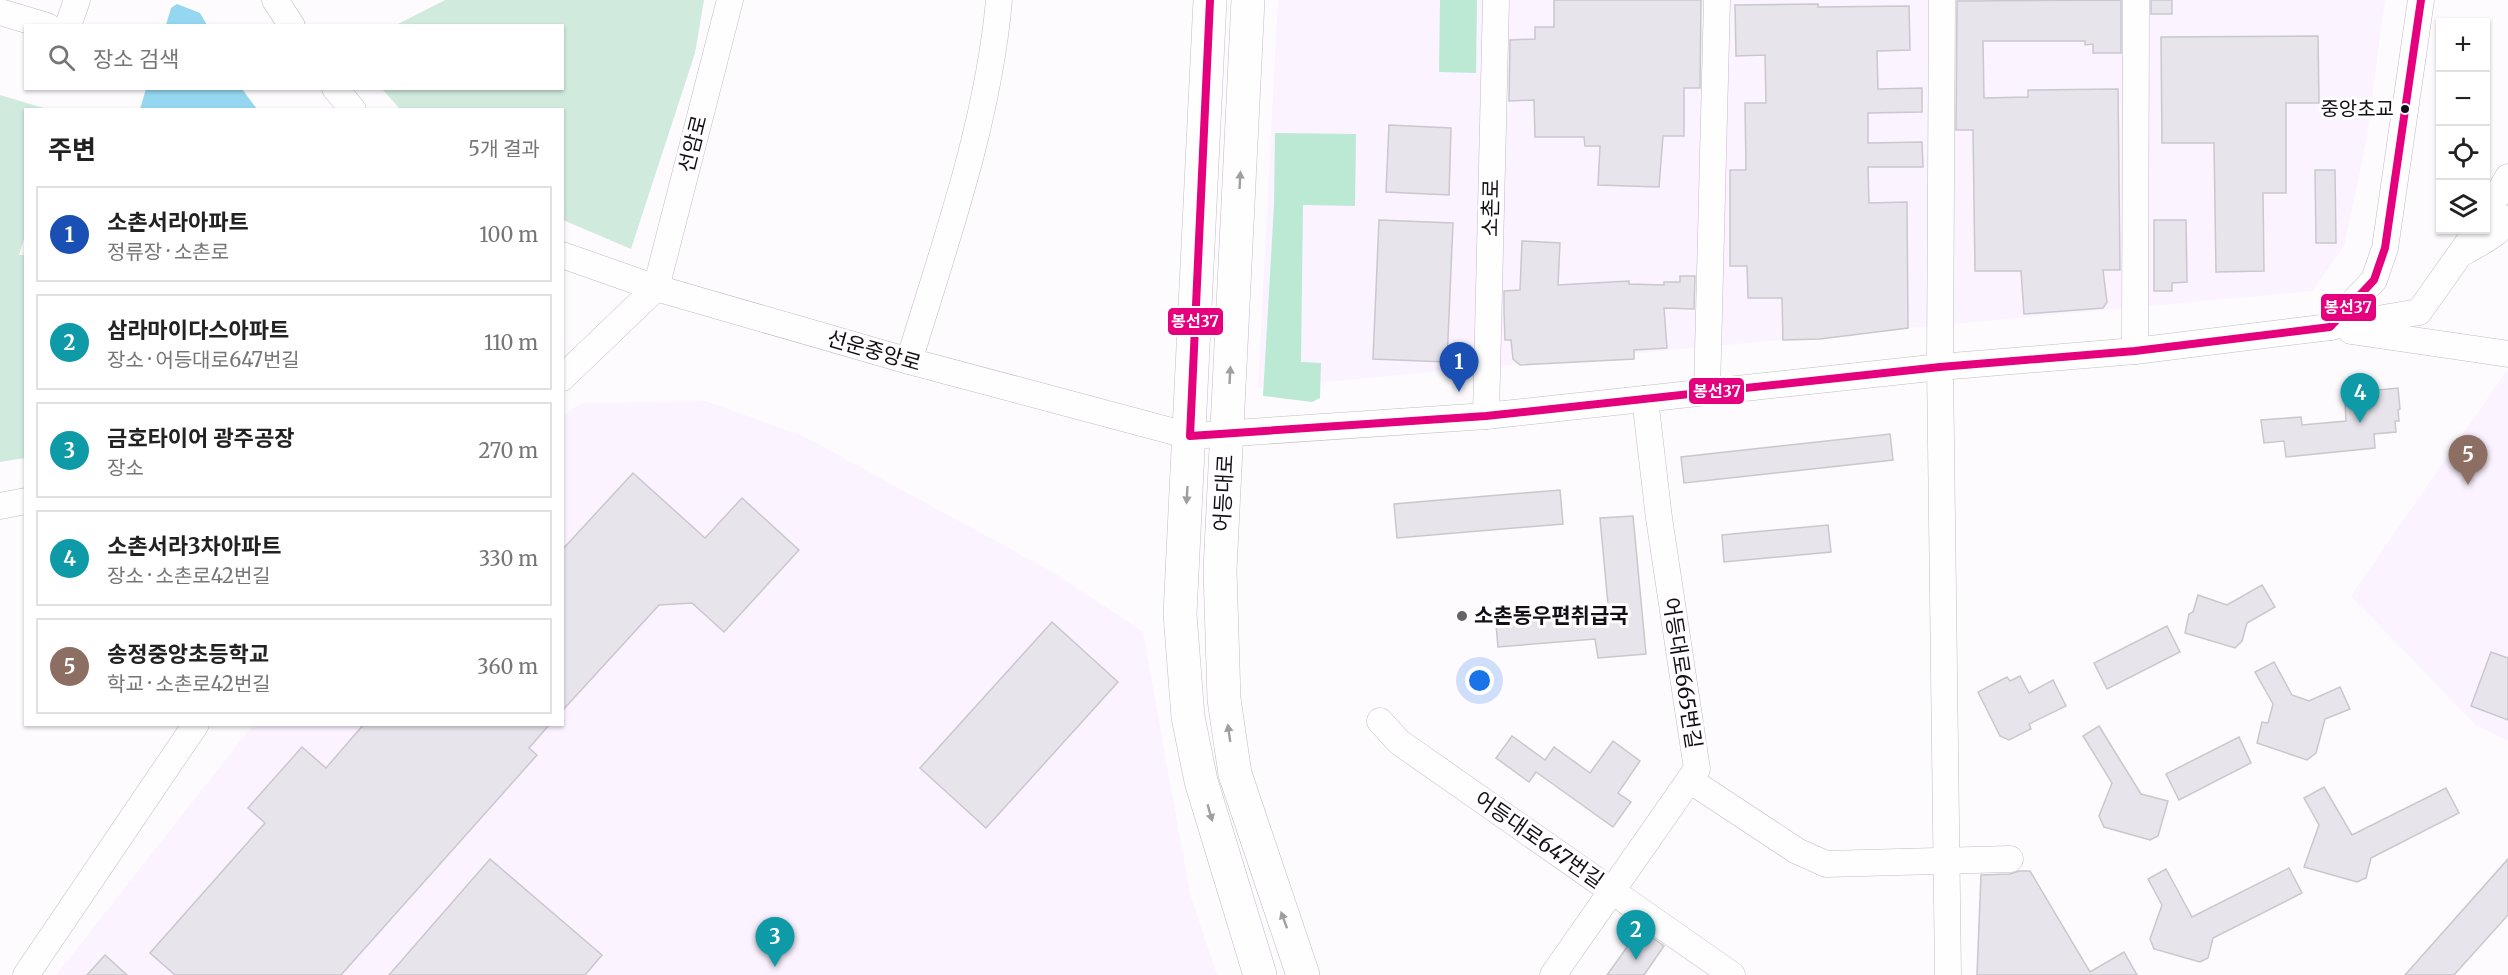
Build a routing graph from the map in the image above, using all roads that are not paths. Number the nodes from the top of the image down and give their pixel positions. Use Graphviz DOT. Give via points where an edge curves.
graph roads {
  1 [pos="77,0"];
  2 [pos="275,0"];
  3 [pos="730,0"];
  4 [pos="999,0"];
  5 [pos="1210,0"];
  6 [pos="1248,0"];
  7 [pos="1496,0"];
  8 [pos="1717,0"];
  9 [pos="1942,0"];
  10 [pos="2136,0"];
  11 [pos="2421,0"];
  12 [pos="0,12"];
  13 [pos="40,24"];
  14 [pos="69,24"];
  15 [pos="291,24"];
  16 [pos="337,90"];
  17 [pos="351,108"];
  18 [pos="2508,177"];
  19 [pos="2490,208"];
  20 [pos="2508,219"];
  21 [pos="2475,234"];
  22 [pos="2463,253"];
  23 [pos="564,256"];
  24 [pos="656,288"];
  25 [pos="2330,327"];
  26 [pos="2504,347"];
  27 [pos="2135,351"];
  28 [pos="909,361"];
  29 [pos="1940,367"];
  30 [pos="564,376"];
  31 [pos="1707,391"];
  32 [pos="1645,399"];
  33 [pos="1486,416"];
  34 [pos="1228,434"];
  35 [pos="1190,436"];
  36 [pos="24,501"];
  37 [pos="0,506"];
  38 [pos="1380,721"];
  39 [pos="195,726"];
  40 [pos="1691,781"];
  41 [pos="2010,859"];
  42 [pos="1948,862"];
  43 [pos="1613,892"];
  44 [pos="26,975"];
  45 [pos="1260,975"];
  46 [pos="1303,975"];
  47 [pos="1553,975"];
  48 [pos="1732,975"];
  49 [pos="1948,975"];
  1 -- 14 [label="street"];
  2 -- 15 [label="street"];
  3 -- 24 [label="street, 선암로"];
  4 -- 28 [label="street" via="995,44 977,133"];
  5 -- 35 [label="main road, 어등대로"];
  34 -- 6 [label="main road, 어등대로, one-way"];
  7 -- 33 [label="street, 소촌로"];
  8 -- 31 [label="street"];
  9 -- 29 [label="street"];
  10 -- 27 [label="street"];
  11 -- 25 [label="street" via="2385,248 2374,280"];
  12 -- 13 [label="street"];
  16 -- 17 [label="street"];
  18 -- 19 [label="street"];
  20 -- 22 [label="street" via="2488,239"];
  21 -- 22 [label="street"];
  22 -- 25 [label="street" via="2419,312"];
  23 -- 24 [label="street, 선운중앙로"];
  24 -- 28 [label="street, 선운중앙로"];
  24 -- 30 [label="street"];
  25 -- 26 [label="street" via="2406,340"];
  25 -- 27 [label="street"];
  27 -- 29 [label="street"];
  28 -- 35 [label="street, 선운중앙로"];
  29 -- 31 [label="street"];
  29 -- 42 [label="street"];
  31 -- 32 [label="street"];
  32 -- 33 [label="street"];
  32 -- 40 [label="street, 어등대로665번길" via="1660,529 1697,769"];
  33 -- 34 [label="street"];
  34 -- 35 [label="street"];
  46 -- 34 [label="main road, 어등대로, one-way" via="1235,774 1225,710 1220,570"];
  35 -- 45 [label="main road, 어등대로, one-way" via="1180,615 1188,717 1201,781"];
  36 -- 37 [label="street"];
  38 -- 43 [label="street, 어등대로647번길" via="1399,742"];
  39 -- 44 [label="street"];
  40 -- 42 [label="street" via="1812,860 1826,864"];
  40 -- 43 [label="street, 어등대로665번길"];
  41 -- 42 [label="street"];
  42 -- 49 [label="street"];
  43 -- 47 [label="street, 어등대로665번길"];
  43 -- 48 [label="street, 어등대로647번길"];
}
